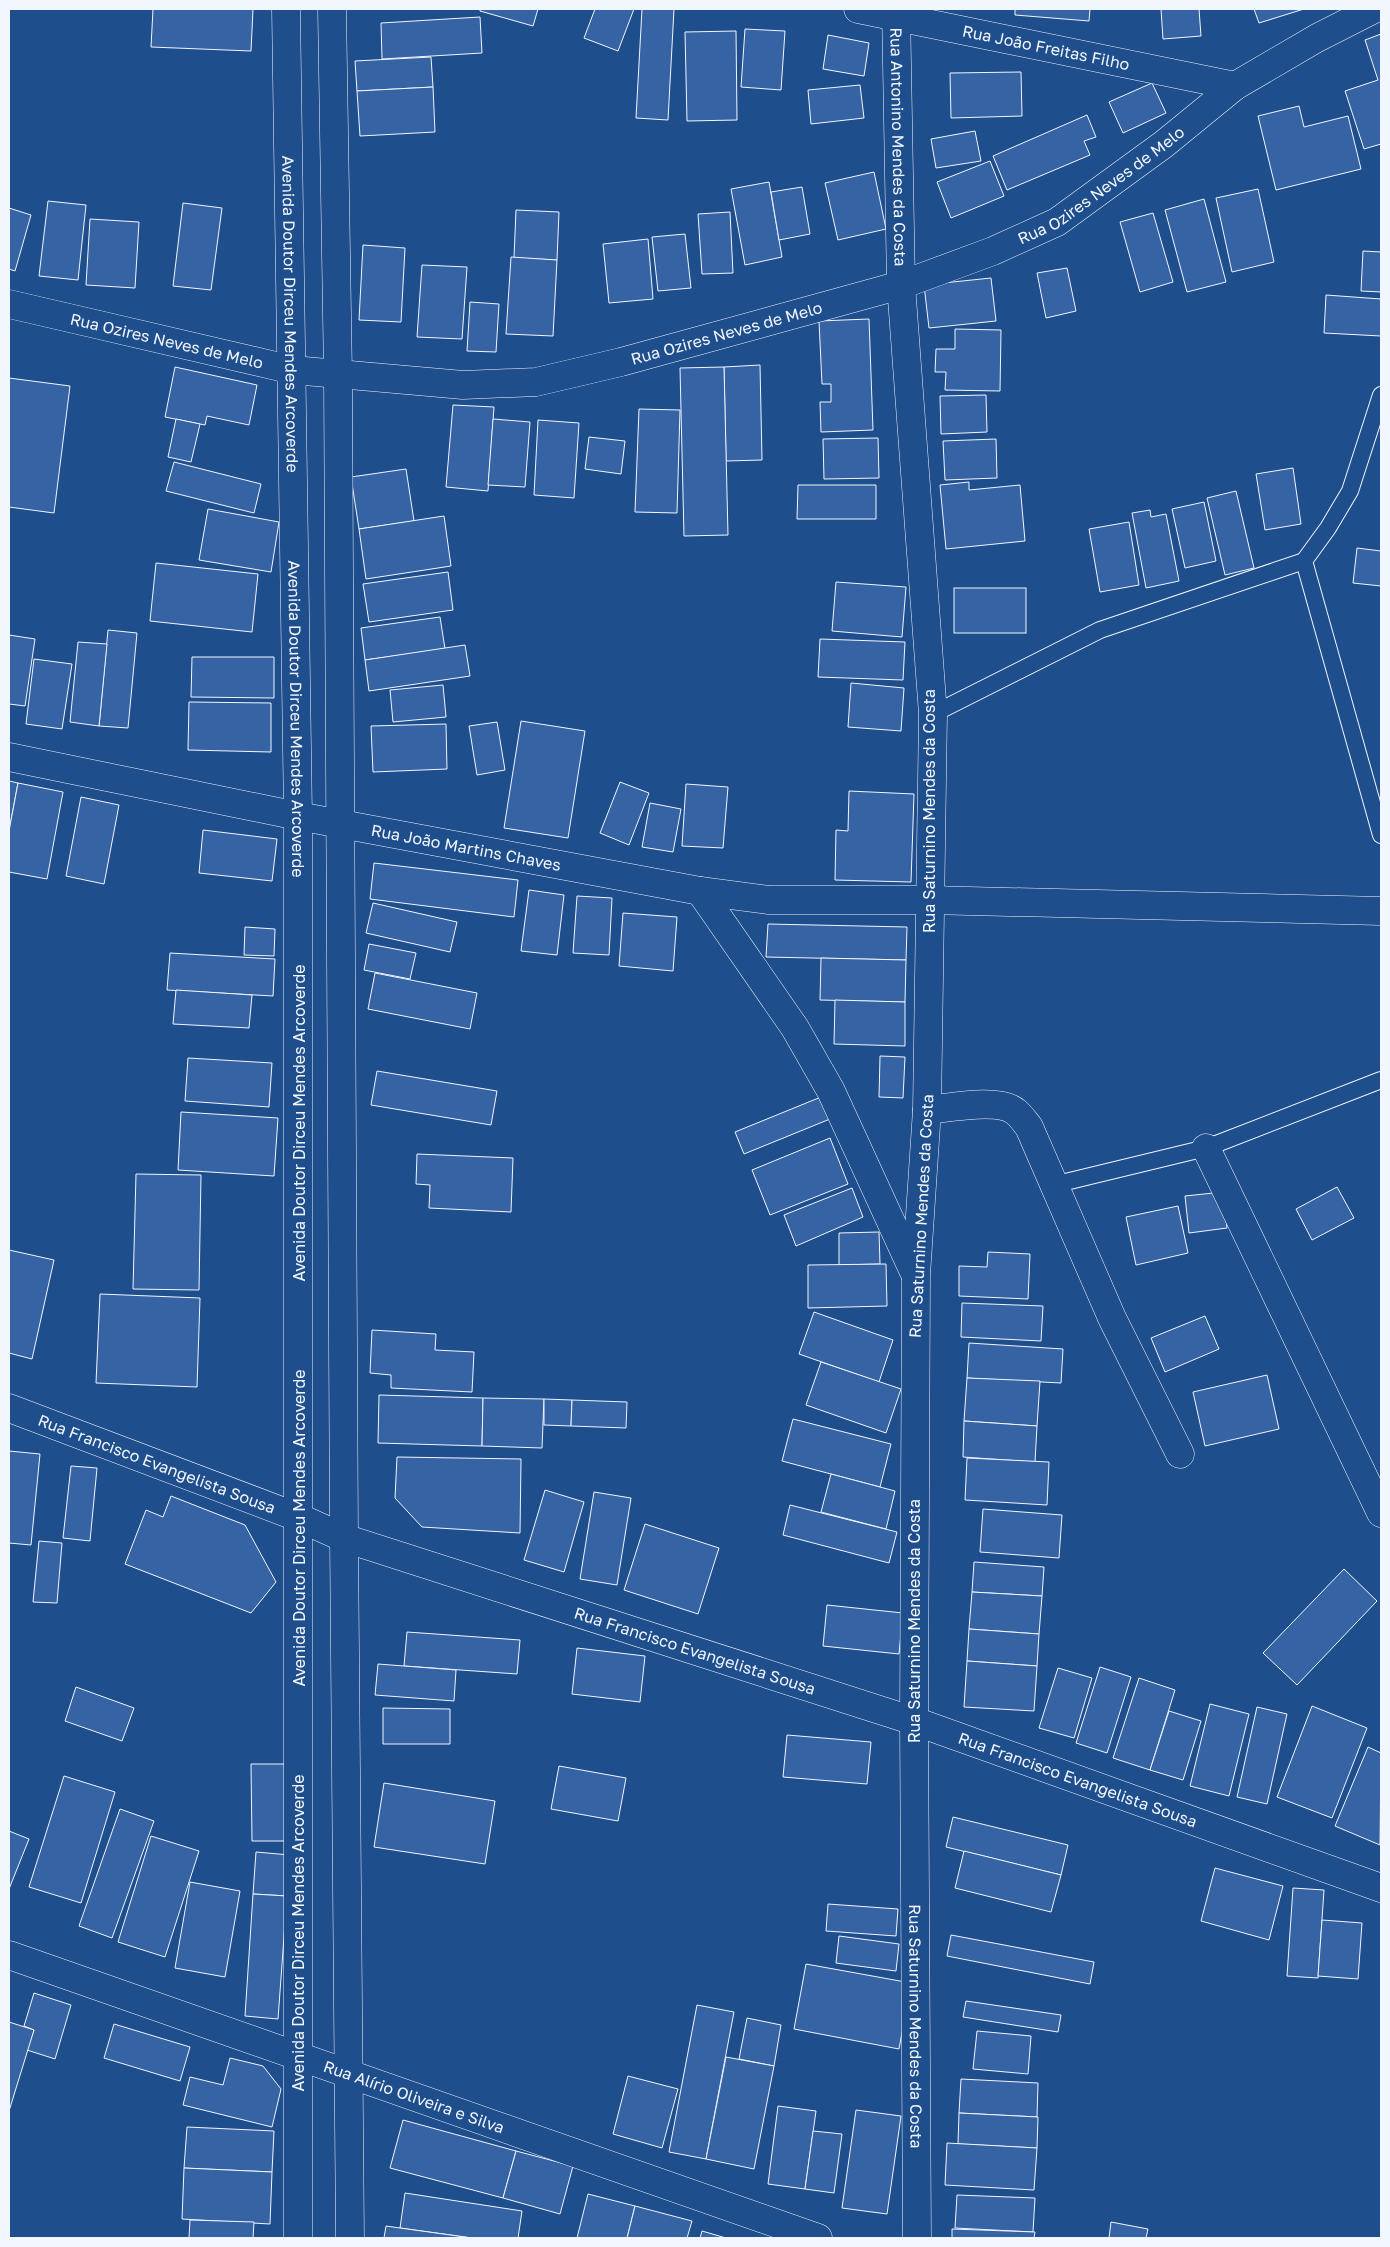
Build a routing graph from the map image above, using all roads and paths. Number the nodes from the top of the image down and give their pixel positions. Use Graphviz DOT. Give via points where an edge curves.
graph roads {
  1 [pos="286,9"];
  2 [pos="332,9"];
  3 [pos="858,9"];
  4 [pos="1374,9"];
  5 [pos="896,13"];
  6 [pos="1235,86"];
  7 [pos="901,285"];
  8 [pos="9,304"];
  9 [pos="293,370"];
  10 [pos="338,376"];
  11 [pos="1381,395"];
  12 [pos="1304,561"];
  13 [pos="933,714"];
  14 [pos="9,757"];
  15 [pos="298,816"];
  16 [pos="341,823"];
  17 [pos="1381,835"];
  18 [pos="700,891"];
  19 [pos="929,900"];
  20 [pos="1381,911"];
  21 [pos="1381,1080"];
  22 [pos="927,1110"];
  23 [pos="1206,1148"];
  24 [pos="1053,1185"];
  25 [pos="916,1275"];
  26 [pos="9,1408"];
  27 [pos="1180,1454"];
  28 [pos="1381,1513"];
  29 [pos="300,1518"];
  30 [pos="344,1538"];
  31 [pos="914,1722"];
  32 [pos="1381,1888"];
  33 [pos="9,1955"];
  34 [pos="298,2057"];
  35 [pos="349,2072"];
  36 [pos="298,2238"];
  37 [pos="350,2238"];
  38 [pos="818,2238"];
  39 [pos="917,2238"];
  1 -- 9 [label="street, Avenida Doutor Dirceu Mendes Arcoverde"];
  2 -- 10 [label="street"];
  3 -- 5 [label="street, Rua João Freitas Filho"];
  4 -- 6 [label="street, Rua Ozires Neves de Melo"];
  5 -- 6 [label="street, Rua João Freitas Filho"];
  5 -- 7 [label="street, Rua Antonino Mendes da Costa"];
  6 -- 7 [label="street, Rua Ozires Neves de Melo" via="1164,144 1058,222 993,251"];
  7 -- 10 [label="street, Rua Ozires Neves de Melo" via="622,362 536,382 463,385"];
  7 -- 13 [label="street, Rua Saturnino Mendes da Costa"];
  8 -- 9 [label="street, Rua Ozires Neves de Melo"];
  9 -- 10 [label="street, Rua Ozires Neves de Melo"];
  9 -- 15 [label="street, Avenida Doutor Dirceu Mendes Arcoverde"];
  10 -- 16 [label="street"];
  11 -- 12 [label="lane" via="1350,491"];
  12 -- 13 [label="lane" via="1100,630"];
  12 -- 17 [label="lane"];
  13 -- 19 [label="street, Rua Saturnino Mendes da Costa"];
  14 -- 15 [label="street, Rua João Martins Chaves"];
  15 -- 16 [label="street, Rua João Martins Chaves"];
  15 -- 29 [label="street, Avenida Doutor Dirceu Mendes Arcoverde"];
  16 -- 18 [label="street, Rua João Martins Chaves"];
  16 -- 30 [label="street"];
  18 -- 19 [label="street, Rua João Martins Chaves" via="769,900"];
  18 -- 25 [label="street" via="795,1028 831,1091"];
  19 -- 20 [label="street, Rua João Martins Chaves"];
  19 -- 22 [label="street, Rua Saturnino Mendes da Costa"];
  21 -- 23 [label="lane"];
  22 -- 24 [label="street" via="991,1104 1015,1111 1029,1127"];
  22 -- 25 [label="street, Rua Saturnino Mendes da Costa"];
  23 -- 24 [label="lane"];
  23 -- 28 [label="street"];
  24 -- 27 [label="street" via="1112,1318"];
  25 -- 31 [label="street, Rua Saturnino Mendes da Costa"];
  26 -- 29 [label="street, Rua Francisco Evangelista Sousa"];
  29 -- 30 [label="street, Rua Francisco Evangelista Sousa"];
  29 -- 34 [label="street, Avenida Doutor Dirceu Mendes Arcoverde"];
  30 -- 31 [label="street, Rua Francisco Evangelista Sousa"];
  30 -- 35 [label="street"];
  31 -- 32 [label="street, Rua Francisco Evangelista Sousa"];
  31 -- 39 [label="street, Rua Saturnino Mendes da Costa"];
  33 -- 34 [label="street, Rua Alírio Oliveira e Silva"];
  34 -- 35 [label="street, Rua Alírio Oliveira e Silva"];
  34 -- 36 [label="street, Avenida Doutor Dirceu Mendes Arcoverde"];
  35 -- 37 [label="street"];
  35 -- 38 [label="street, Rua Alírio Oliveira e Silva"];
}
